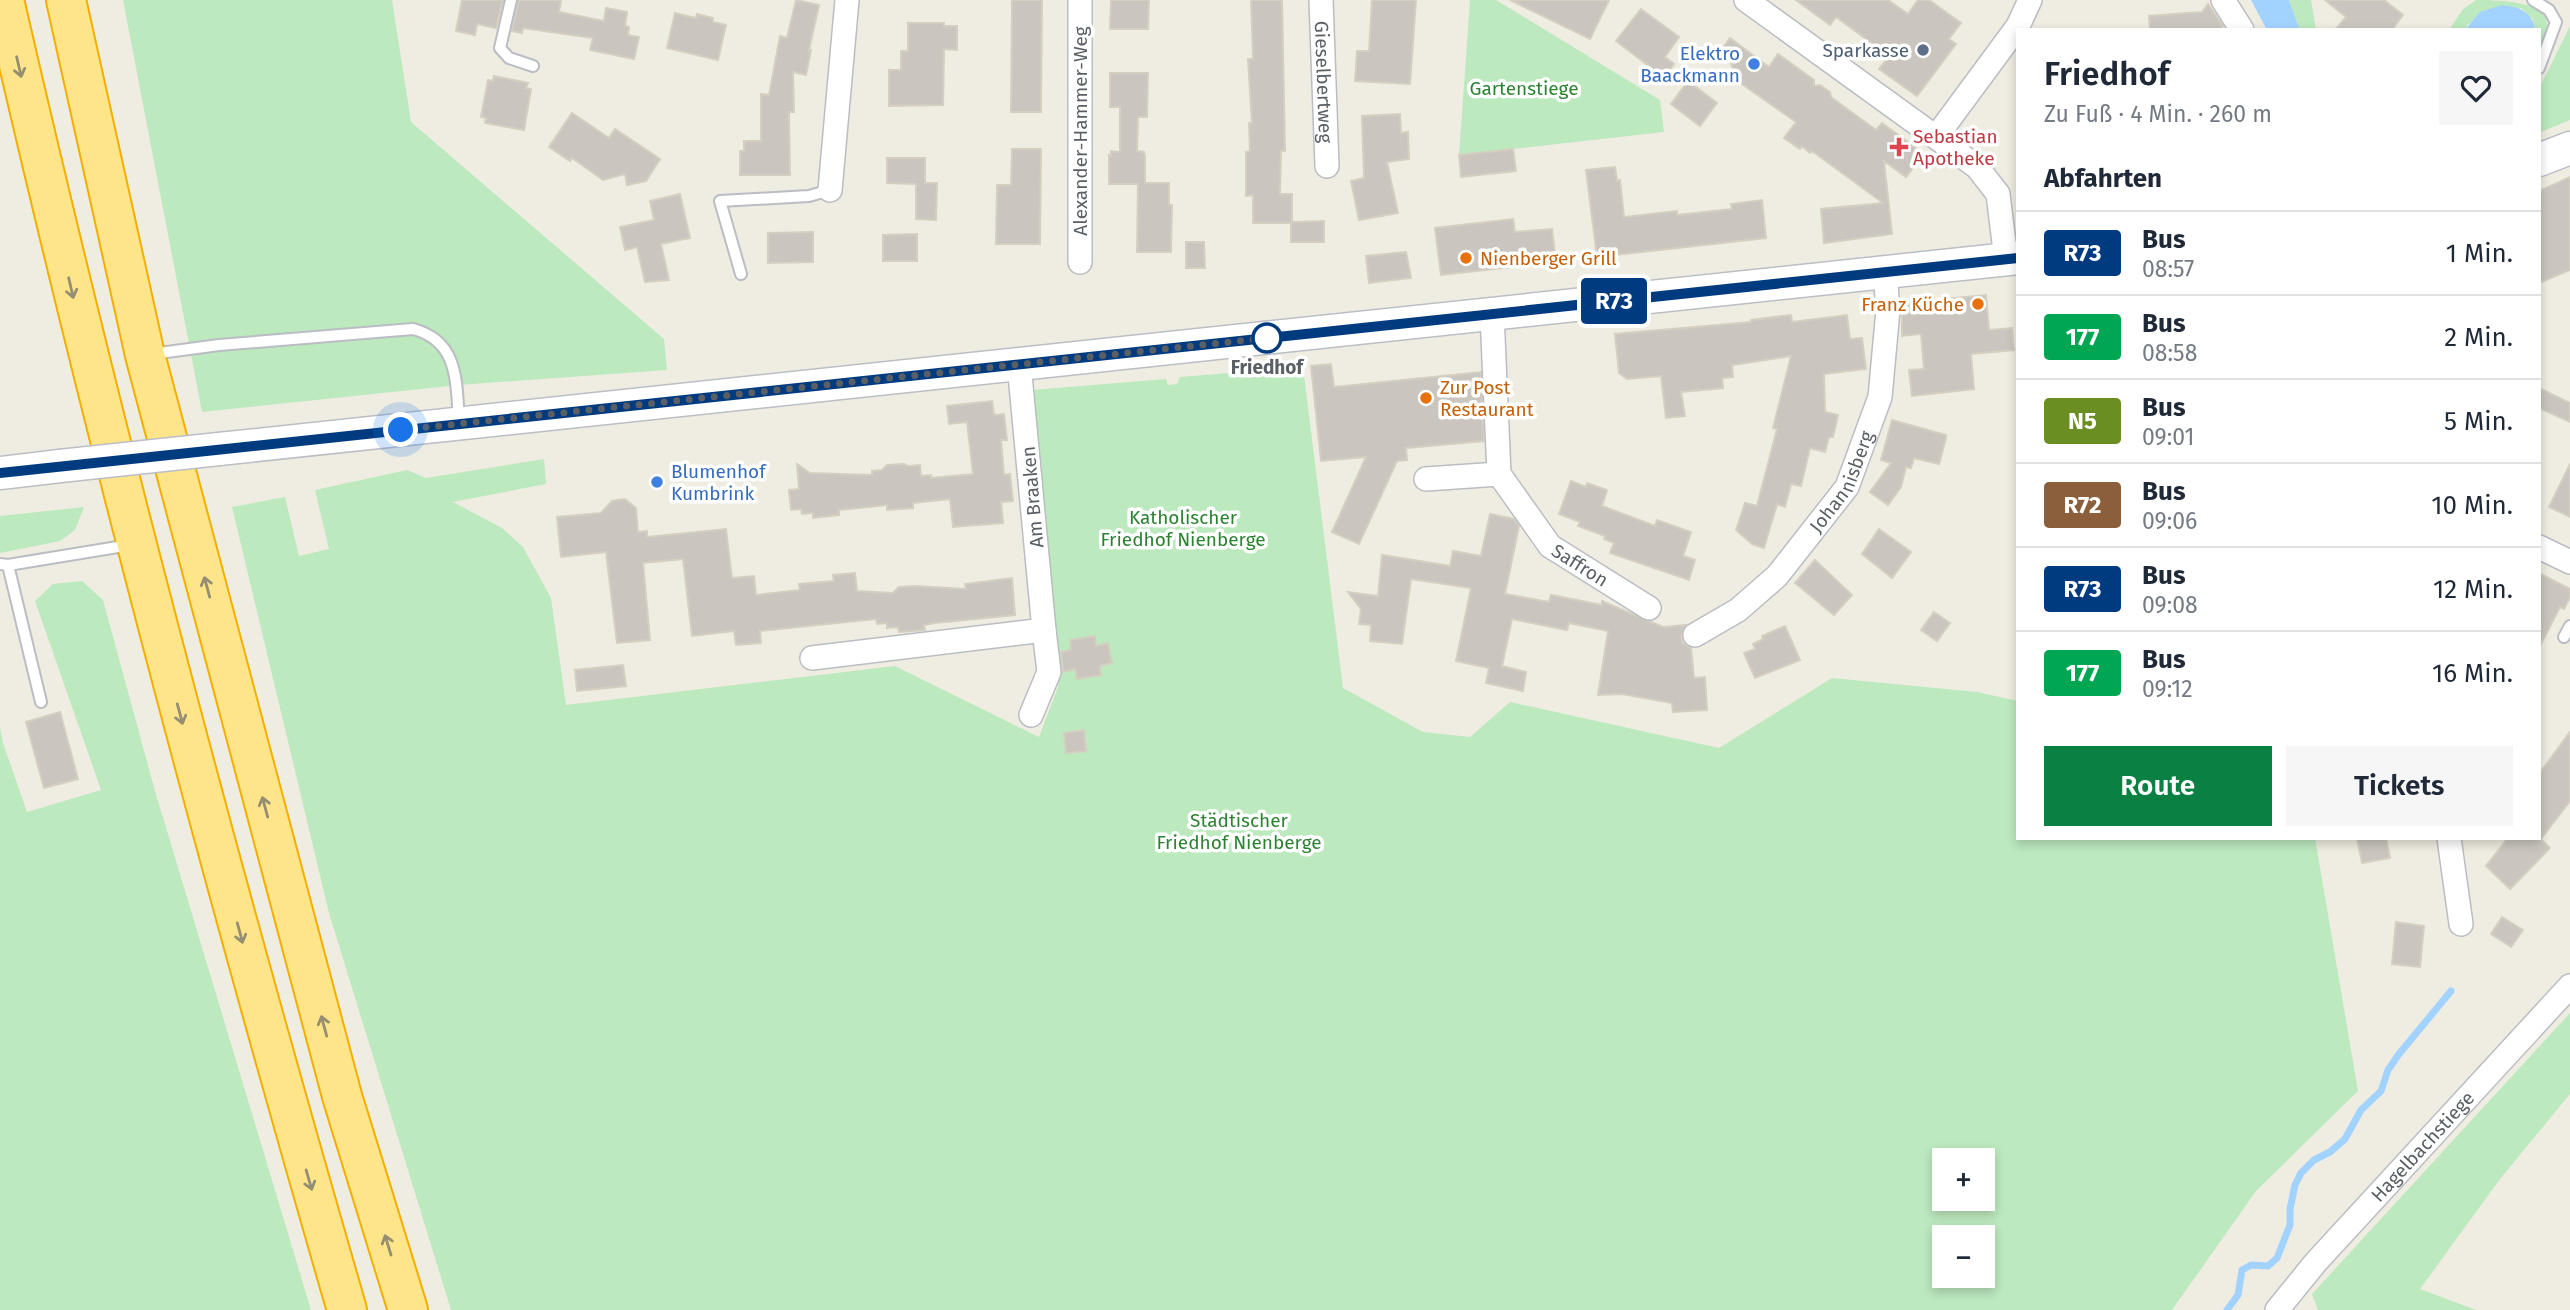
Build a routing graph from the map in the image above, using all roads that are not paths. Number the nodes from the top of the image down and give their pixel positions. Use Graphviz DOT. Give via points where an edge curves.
graph roads {
  1 [pos="4,0"];
  2 [pos="66,0"];
  3 [pos="511,0"];
  4 [pos="846,0"];
  5 [pos="1080,0"];
  6 [pos="1321,0"];
  7 [pos="1746,0"];
  8 [pos="2030,0"];
  9 [pos="2223,0"];
  10 [pos="2533,0"];
  11 [pos="2017,28"];
  12 [pos="2241,28"];
  13 [pos="2016,29"];
  14 [pos="2541,63"];
  15 [pos="533,66"];
  16 [pos="1936,137"];
  17 [pos="2570,148"];
  18 [pos="2541,159"];
  19 [pos="1326,166"];
  20 [pos="830,190"];
  21 [pos="2012,259"];
  22 [pos="1080,262"];
  23 [pos="1885,272"];
  24 [pos="741,274"];
  25 [pos="1492,314"];
  26 [pos="145,355"];
  27 [pos="1019,364"];
  28 [pos="459,424"];
  29 [pos="0,472"];
  30 [pos="1499,474"];
  31 [pos="1426,478"];
  32 [pos="135,544"];
  33 [pos="2541,548"];
  34 [pos="2570,562"];
  35 [pos="4,565"];
  36 [pos="1648,608"];
  37 [pos="2570,626"];
  38 [pos="1044,630"];
  39 [pos="1695,635"];
  40 [pos="2564,637"];
  41 [pos="812,658"];
  42 [pos="41,702"];
  43 [pos="1031,715"];
  44 [pos="2449,840"];
  45 [pos="2461,923"];
  46 [pos="2570,986"];
  47 [pos="347,1310"];
  48 [pos="408,1310"];
  49 [pos="2277,1310"];
  1 -- 32 [label="highway, one-way"];
  2 -- 26 [label="highway"];
  3 -- 15 [label="lane" via="500,48 509,58"];
  4 -- 20 [label="street"];
  5 -- 22 [label="street, Alexander-Hammer-Weg"];
  6 -- 19 [label="street, Gieselbertweg"];
  7 -- 16 [label="street"];
  8 -- 11 [label="street"];
  9 -- 12 [label="street"];
  10 -- 14 [label="lane" via="2549,10 2556,22"];
  13 -- 16 [label="street"];
  16 -- 21 [label="street" via="1977,167 1998,194"];
  17 -- 18 [label="main road"];
  20 -- 24 [label="lane" via="809,196 720,201"];
  21 -- 23 [label="main road"];
  23 -- 25 [label="main road"];
  23 -- 39 [label="street, Johannisberg" via="1888,310 1881,397 1847,487 1777,576 1738,610"];
  25 -- 27 [label="main road"];
  25 -- 30 [label="street"];
  26 -- 28 [label="lane" via="413,329 426,332 447,351 456,383"];
  48 -- 26 [label="highway, one-way" via="342,1096"];
  27 -- 28 [label="main road"];
  27 -- 38 [label="street, Am Braaken"];
  28 -- 29 [label="main road, bridge"];
  30 -- 31 [label="street"];
  30 -- 36 [label="street, Saffron" via="1550,546"];
  32 -- 35 [label="lane"];
  32 -- 47 [label="highway, one-way"];
  33 -- 34 [label="street"];
  35 -- 42 [label="lane"];
  37 -- 40 [label="lane"];
  38 -- 41 [label="street"];
  38 -- 43 [label="street, Am Braaken" via="1049,671"];
  44 -- 45 [label="street"];
  46 -- 49 [label="street, Hagelbachstiege"];
}
